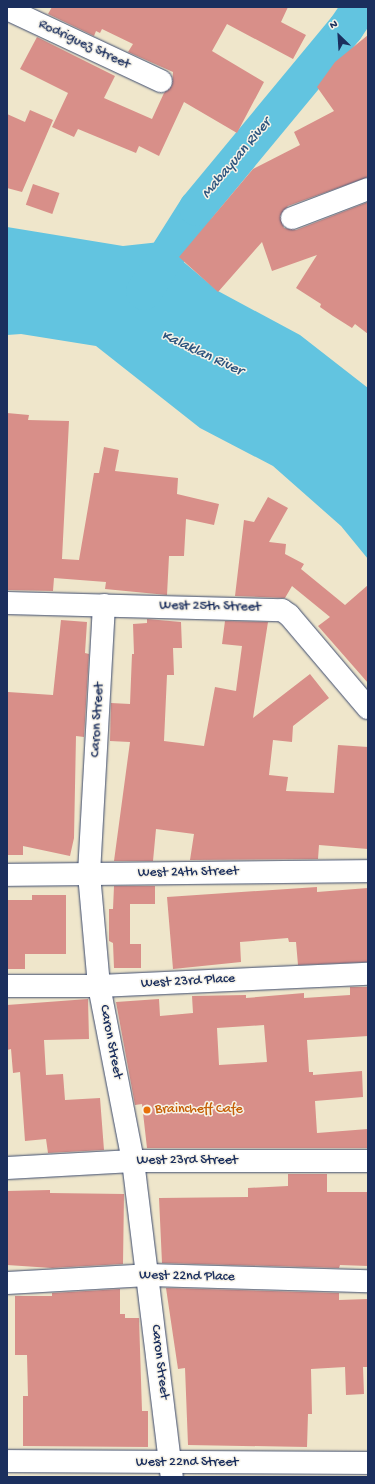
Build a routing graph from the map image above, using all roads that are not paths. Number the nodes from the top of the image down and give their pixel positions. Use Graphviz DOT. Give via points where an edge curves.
graph roads {
  1 [pos="7,8"];
  2 [pos="161,81"];
  3 [pos="368,189"];
  4 [pos="292,218"];
  5 [pos="7,603"];
  6 [pos="104,605"];
  7 [pos="368,708"];
  8 [pos="368,871"];
  9 [pos="89,874"];
  10 [pos="7,875"];
  11 [pos="368,974"];
  12 [pos="7,986"];
  13 [pos="99,986"];
  14 [pos="134,1160"];
  15 [pos="368,1161"];
  16 [pos="7,1168"];
  17 [pos="148,1275"];
  18 [pos="368,1281"];
  19 [pos="7,1283"];
  20 [pos="7,1460"];
  21 [pos="368,1462"];
  22 [pos="172,1470"];
  1 -- 2 [label="street, Rodriguez Street"];
  3 -- 4 [label="street"];
  5 -- 6 [label="street, West 25th Street"];
  6 -- 7 [label="street, West 25th Street" via="282,610"];
  6 -- 9 [label="street, Caron Street"];
  8 -- 9 [label="street, West 24th Street"];
  9 -- 10 [label="street, West 24th Street"];
  9 -- 13 [label="street, Caron Street"];
  11 -- 13 [label="street, West 23rd Place"];
  12 -- 13 [label="street, West 23rd Place"];
  13 -- 14 [label="street, Caron Street"];
  14 -- 15 [label="street, West 23rd Street"];
  14 -- 16 [label="street, West 23rd Street"];
  14 -- 17 [label="street, Caron Street"];
  17 -- 18 [label="street, West 22nd Place"];
  17 -- 19 [label="street, West 22nd Place"];
  17 -- 22 [label="street, Caron Street"];
  20 -- 22 [label="street, West 22nd Street"];
  21 -- 22 [label="street, West 22nd Street"];
}
